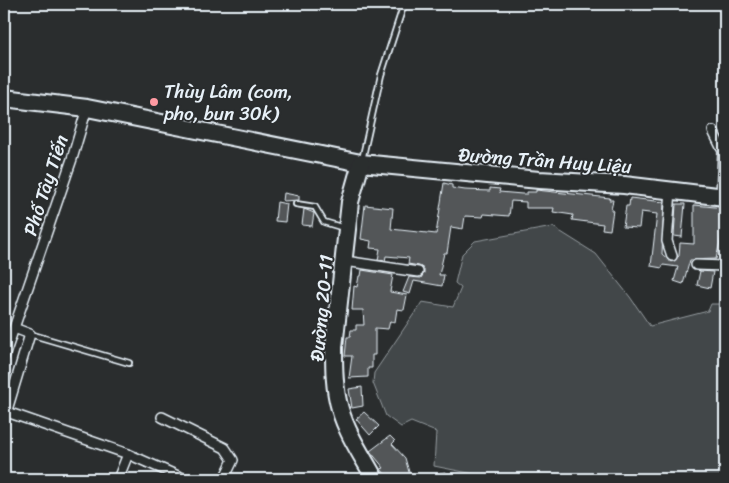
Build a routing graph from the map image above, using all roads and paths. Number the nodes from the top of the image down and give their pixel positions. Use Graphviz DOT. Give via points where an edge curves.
graph roads {
  1 [pos="404,4"];
  2 [pos="4,98"];
  3 [pos="87,108"];
  4 [pos="713,131"];
  5 [pos="361,163"];
  6 [pos="671,190"];
  7 [pos="723,196"];
  8 [pos="296,204"];
  9 [pos="348,230"];
  10 [pos="672,256"];
  11 [pos="345,261"];
  12 [pos="696,265"];
  13 [pos="725,266"];
  14 [pos="418,272"];
  15 [pos="14,328"];
  16 [pos="30,334"];
  17 [pos="4,357"];
  18 [pos="128,363"];
  19 [pos="5,414"];
  20 [pos="162,417"];
  21 [pos="128,454"];
  22 [pos="118,479"];
  23 [pos="185,479"];
  24 [pos="224,479"];
  25 [pos="375,479"];
  1 -- 5 [label="lane" via="380,75"];
  2 -- 3 [label="highway, Đường Trần Huy Liệu"];
  3 -- 5 [label="highway, Đường Trần Huy Liệu"];
  3 -- 15 [label="street, Phố Tây Tiến"];
  4 -- 7 [label="street" via="723,151"];
  5 -- 6 [label="highway, Đường Trần Huy Liệu"];
  5 -- 9 [label="highway, Đường 20-11" via="354,185"];
  6 -- 7 [label="highway, Đường Trần Huy Liệu"];
  6 -- 10 [label="street" via="667,241"];
  8 -- 9 [label="lane" via="315,207 324,222"];
  9 -- 11 [label="highway, Đường 20-11"];
  11 -- 14 [label="street"];
  11 -- 25 [label="highway, Đường 20-11" via="334,347 336,387 344,420"];
  12 -- 13 [label="street"];
  15 -- 16 [label="street"];
  15 -- 17 [label="street, Phố Tây Tiến"];
  16 -- 18 [label="lane"];
  16 -- 19 [label="street"];
  19 -- 21 [label="street"];
  20 -- 24 [label="street" via="225,448 233,460"];
  21 -- 22 [label="street"];
  21 -- 23 [label="street"];
}
